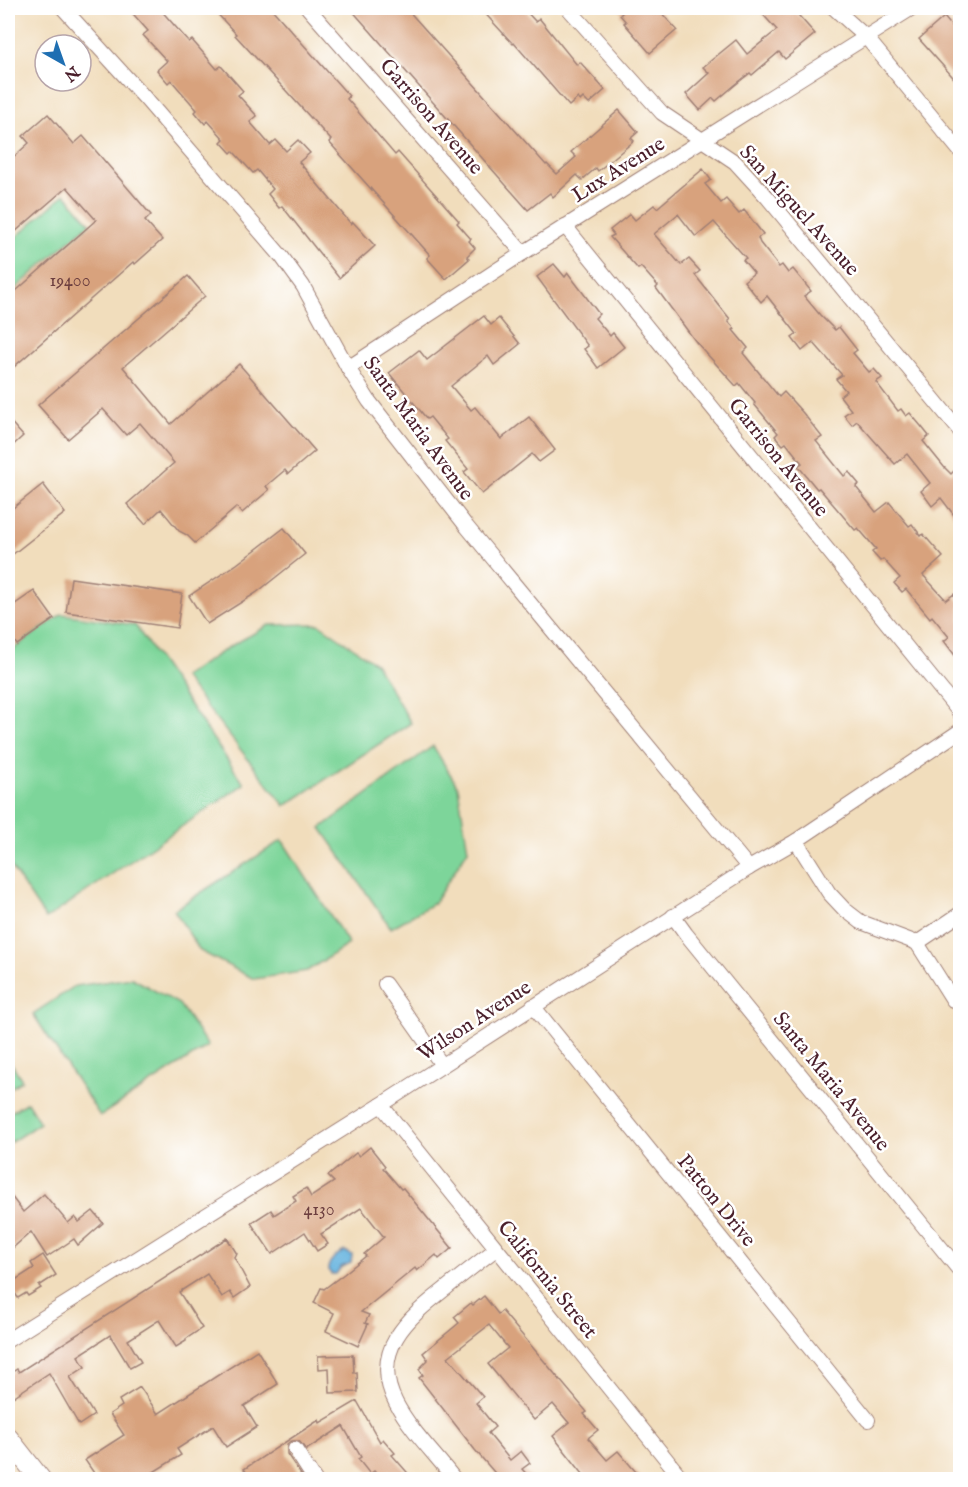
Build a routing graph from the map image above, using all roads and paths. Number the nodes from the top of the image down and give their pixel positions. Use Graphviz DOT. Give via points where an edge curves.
graph roads {
  1 [pos="63,8"];
  2 [pos="308,8"];
  3 [pos="568,8"];
  4 [pos="834,8"];
  5 [pos="912,8"];
  6 [pos="866,37"];
  7 [pos="702,140"];
  8 [pos="960,152"];
  9 [pos="566,226"];
  10 [pos="524,253"];
  11 [pos="348,368"];
  12 [pos="960,431"];
  13 [pos="960,713"];
  14 [pos="960,731"];
  15 [pos="796,841"];
  16 [pos="749,868"];
  17 [pos="960,914"];
  18 [pos="673,916"];
  19 [pos="917,943"];
  20 [pos="385,984"];
  21 [pos="953,1000"];
  22 [pos="533,1006"];
  23 [pos="442,1065"];
  24 [pos="381,1105"];
  25 [pos="496,1249"];
  26 [pos="960,1271"];
  27 [pos="8,1340"];
  28 [pos="868,1420"];
  29 [pos="8,1438"];
  30 [pos="295,1449"];
  31 [pos="41,1479"];
  32 [pos="315,1479"];
  33 [pos="455,1479"];
  34 [pos="683,1479"];
  1 -- 11 [label="street, Santa Maria Avenue" via="282,256"];
  2 -- 10 [label="street, Garrison Avenue"];
  3 -- 7 [label="street, San Miguel Avenue" via="662,113"];
  4 -- 6 [label="street"];
  5 -- 6 [label="street, Lux Avenue"];
  6 -- 7 [label="street, Lux Avenue"];
  6 -- 8 [label="street"];
  7 -- 9 [label="street, Lux Avenue"];
  7 -- 12 [label="street, San Miguel Avenue" via="735,162 767,197"];
  9 -- 10 [label="street, Lux Avenue"];
  9 -- 13 [label="street, Garrison Avenue"];
  10 -- 11 [label="street, Lux Avenue"];
  11 -- 16 [label="street, Santa Maria Avenue" via="474,536"];
  14 -- 15 [label="street, Wilson Avenue"];
  15 -- 16 [label="street, Wilson Avenue"];
  15 -- 19 [label="street" via="829,893 844,909 861,922"];
  16 -- 18 [label="street, Wilson Avenue"];
  17 -- 19 [label="street"];
  18 -- 22 [label="street, Wilson Avenue"];
  18 -- 26 [label="street, Santa Maria Avenue"];
  19 -- 21 [label="street"];
  20 -- 23 [label="street"];
  22 -- 23 [label="street, Wilson Avenue"];
  22 -- 28 [label="street, Patton Drive"];
  23 -- 24 [label="street, Wilson Avenue"];
  24 -- 25 [label="street, California Street"];
  24 -- 27 [label="street, Wilson Avenue"];
  25 -- 33 [label="street" via="414,1314 395,1337 390,1350 388,1375 395,1400"];
  25 -- 34 [label="street, California Street"];
  29 -- 31 [label="main road"];
  30 -- 32 [label="street"];
}
